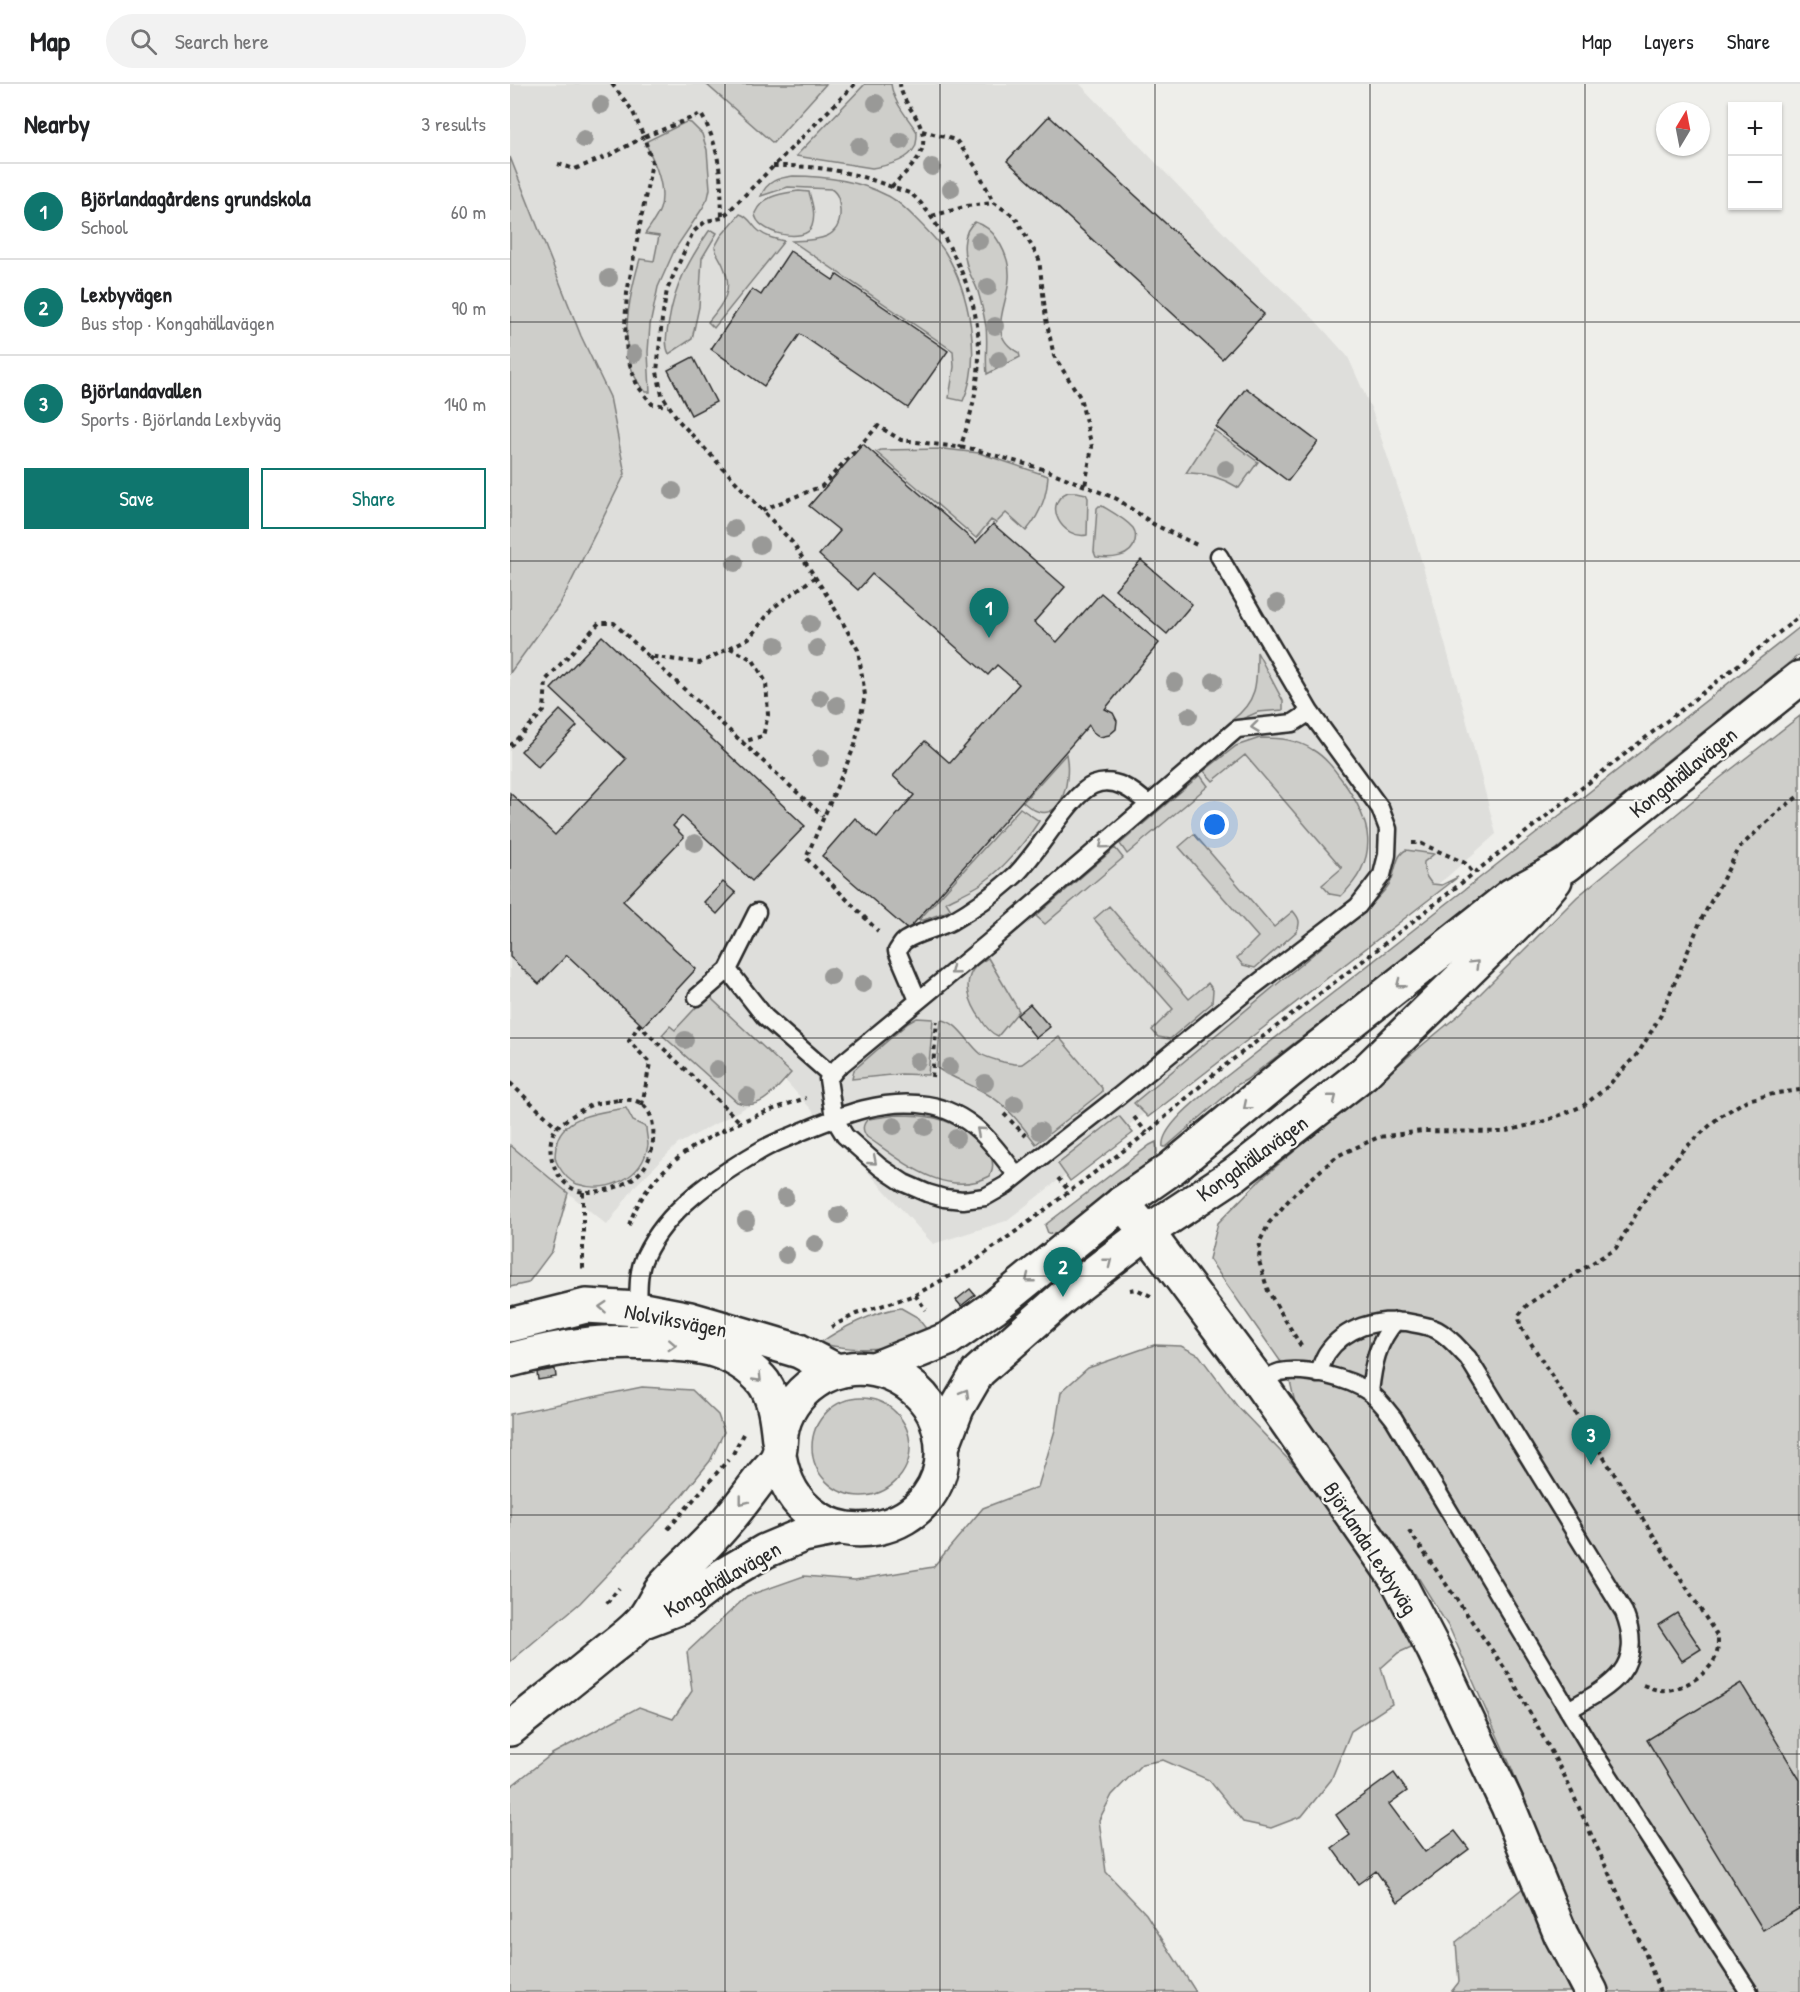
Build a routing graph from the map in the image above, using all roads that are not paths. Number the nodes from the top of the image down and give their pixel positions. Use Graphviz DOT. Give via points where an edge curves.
graph roads {
  1 [pos="1219,556"];
  2 [pos="1800,678"];
  3 [pos="1310,712"];
  4 [pos="1149,806"];
  5 [pos="1567,865"];
  6 [pos="757,912"];
  7 [pos="728,970"];
  8 [pos="697,997"];
  9 [pos="918,1000"];
  10 [pos="831,1075"];
  11 [pos="834,1118"];
  12 [pos="1017,1176"];
  13 [pos="1122,1203"];
  14 [pos="1147,1232"];
  15 [pos="638,1309"];
  16 [pos="1396,1321"];
  17 [pos="510,1324"];
  18 [pos="638,1344"];
  19 [pos="510,1360"];
  20 [pos="874,1369"];
  21 [pos="837,1371"];
  22 [pos="1318,1374"];
  23 [pos="1259,1382"];
  24 [pos="1370,1392"];
  25 [pos="942,1447"];
  26 [pos="779,1448"];
  27 [pos="838,1528"];
  28 [pos="641,1623"];
  29 [pos="1568,1710"];
  30 [pos="510,1729"];
  31 [pos="1591,1992"];
  32 [pos="1749,1992"];
  1 -- 3 [label="lane"];
  2 -- 5 [label="street, Kongahällavägen"];
  3 -- 4 [label="lane, one-way" via="1293,723 1237,729"];
  3 -- 12 [label="lane" via="1380,808 1388,829 1382,875 1358,906"];
  4 -- 9 [label="lane, one-way"];
  4 -- 9 [label="lane" via="1121,785 1106,782 1091,786 1074,801 1013,878 951,922 905,940 897,951"];
  5 -- 13 [label="street, Kongahällavägen, one-way" via="1512,895 1172,1168"];
  14 -- 5 [label="street, Kongahällavägen, one-way" via="1235,1174 1364,1073 1528,912"];
  6 -- 7 [label="lane"];
  7 -- 8 [label="lane"];
  7 -- 10 [label="lane" via="765,1017"];
  9 -- 10 [label="lane"];
  10 -- 11 [label="lane" via="828,1089"];
  12 -- 11 [label="lane, one-way" via="993,1143 968,1121 950,1112 903,1103 874,1106"];
  11 -- 12 [label="lane, one-way" via="845,1136 880,1167 927,1193 963,1200 985,1197"];
  11 -- 15 [label="lane" via="759,1151 698,1192 678,1211 645,1255 639,1272"];
  13 -- 14 [label="street, Björlanda Lexbyväg"];
  13 -- 20 [label="street, Kongahällavägen, one-way" via="948,1340"];
  14 -- 23 [label="street, Björlanda Lexbyväg"];
  25 -- 14 [label="street, Kongahällavägen, one-way" via="957,1408 978,1372 1063,1297"];
  15 -- 17 [label="street, Nolviksvägen, one-way" via="586,1305"];
  15 -- 18 [label="street"];
  15 -- 21 [label="street, Nolviksvägen" via="690,1319 799,1352"];
  16 -- 22 [label="lane" via="1362,1325 1348,1333 1326,1354"];
  16 -- 24 [label="lane" via="1380,1342"];
  16 -- 29 [label="lane" via="1434,1328 1447,1335 1468,1358 1624,1612 1631,1639 1624,1670 1601,1692"];
  18 -- 19 [label="street, Nolviksvägen" via="591,1344"];
  18 -- 26 [label="street, Nolviksvägen, one-way" via="708,1349 728,1355 748,1368 764,1383 775,1411"];
  20 -- 21 [label="street, Kongahällavägen"];
  20 -- 25 [label="street, Kongahällavägen" via="904,1380 917,1390 935,1416"];
  21 -- 26 [label="street, Kongahällavägen" via="815,1381 797,1398 785,1419"];
  22 -- 23 [label="lane" via="1280,1372"];
  22 -- 24 [label="lane"];
  23 -- 31 [label="street, Björlanda Lexbyväg" via="1398,1581 1508,1806 1561,1935"];
  24 -- 29 [label="lane" via="1394,1419"];
  25 -- 27 [label="street, Kongahällavägen" via="938,1474 916,1509 880,1528"];
  26 -- 27 [label="street, Kongahällavägen" via="793,1495 813,1515"];
  26 -- 28 [label="street, Kongahällavägen, one-way" via="727,1522 663,1587"];
  27 -- 28 [label="street, Kongahällavägen" via="803,1535 765,1551 722,1576 683,1606"];
  28 -- 30 [label="street, Kongahällavägen"];
  29 -- 32 [label="lane"];
}
